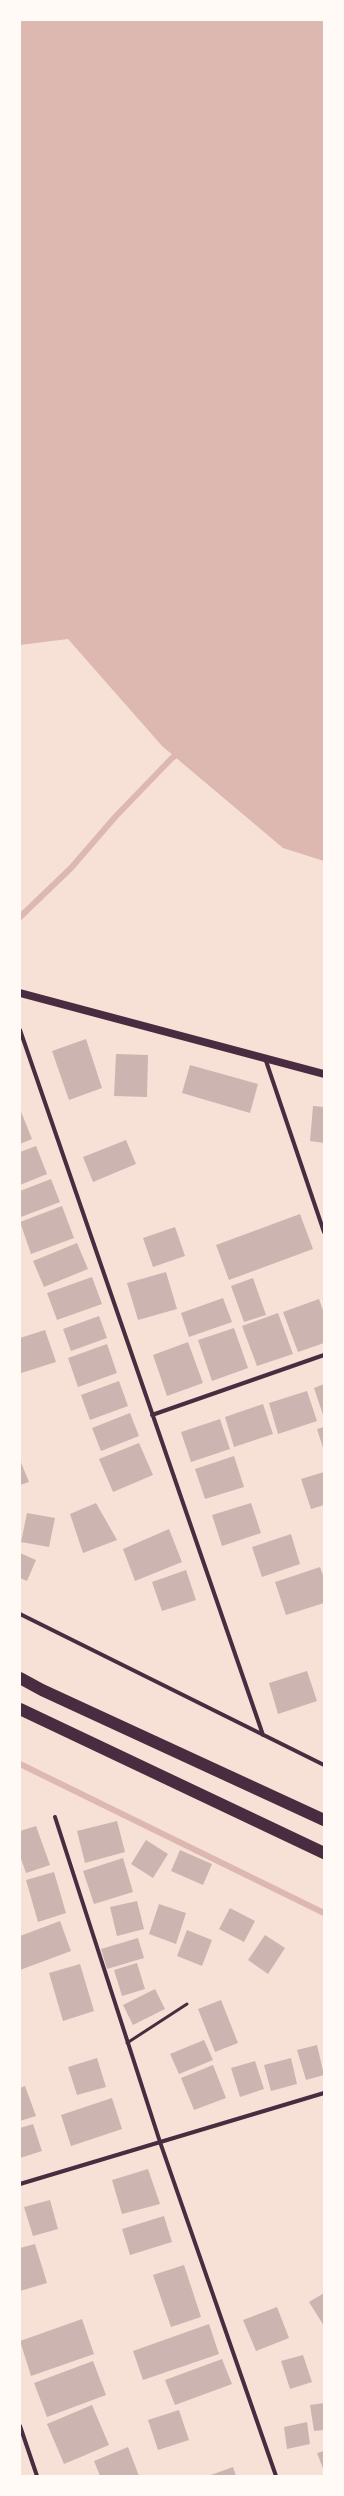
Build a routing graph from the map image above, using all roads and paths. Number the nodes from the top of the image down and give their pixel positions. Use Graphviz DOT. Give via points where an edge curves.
graph roads {
  1 [pos="20,993"];
  2 [pos="20,1030"];
  3 [pos="265,1058"];
  4 [pos="324,1074"];
  5 [pos="324,1232"];
  6 [pos="324,1355"];
  7 [pos="152,1415"];
  8 [pos="20,1614"];
  9 [pos="20,1678"];
  10 [pos="20,1709"];
  11 [pos="263,1735"];
  12 [pos="324,1765"];
  13 [pos="55,1817"];
  14 [pos="324,1820"];
  15 [pos="324,1853"];
  16 [pos="187,2004"];
  17 [pos="127,2043"];
  18 [pos="324,2093"];
  19 [pos="160,2142"];
  20 [pos="20,2184"];
  21 [pos="20,2426"];
  22 [pos="37,2476"];
  23 [pos="276,2476"];
  1 -- 3 [label="main road"];
  2 -- 7 [label="street"];
  3 -- 4 [label="main road"];
  3 -- 5 [label="street"];
  6 -- 7 [label="street"];
  7 -- 11 [label="street"];
  8 -- 11 [label="street"];
  9 -- 14 [label="highway"];
  10 -- 15 [label="highway"];
  11 -- 12 [label="street"];
  13 -- 17 [label="street"];
  16 -- 17 [label="lane"];
  17 -- 19 [label="street"];
  18 -- 19 [label="street"];
  19 -- 20 [label="street"];
  19 -- 23 [label="street"];
  21 -- 22 [label="street"];
}
